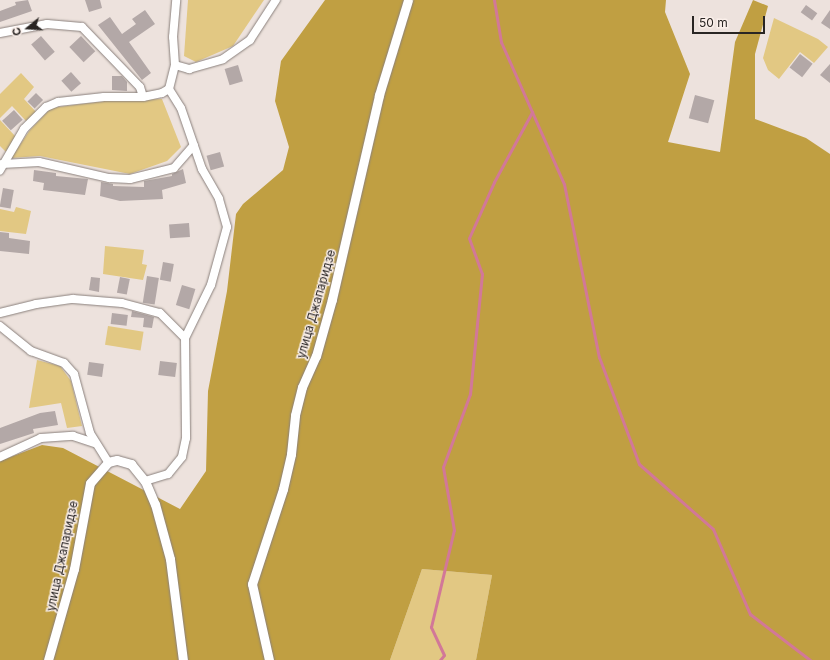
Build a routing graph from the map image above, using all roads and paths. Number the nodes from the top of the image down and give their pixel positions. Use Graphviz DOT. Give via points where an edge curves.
graph roads {
  1 [pos="176,0"];
  2 [pos="276,0"];
  3 [pos="408,0"];
  4 [pos="0,33"];
  5 [pos="175,65"];
  6 [pos="169,89"];
  7 [pos="142,97"];
  8 [pos="194,145"];
  9 [pos="1,167"];
  10 [pos="0,313"];
  11 [pos="0,326"];
  12 [pos="185,338"];
  13 [pos="95,443"];
  14 [pos="0,457"];
  15 [pos="108,462"];
  16 [pos="145,481"];
  17 [pos="48,660"];
  18 [pos="183,660"];
  19 [pos="269,660"];
  1 -- 5 [label="street" via="173,37"];
  2 -- 5 [label="street" via="250,40 223,59 189,69"];
  3 -- 19 [label="street, улица Джапаридзе" via="379,95 330,306 316,356 302,387 283,489 252,584"];
  4 -- 7 [label="street" via="47,24 82,26 140,87"];
  5 -- 6 [label="street"];
  6 -- 7 [label="street" via="162,94"];
  6 -- 8 [label="street" via="181,108"];
  7 -- 9 [label="street" via="104,97 58,102 46,107 24,129"];
  8 -- 9 [label="street" via="174,168 130,179 109,178 39,162"];
  8 -- 12 [label="street" via="202,169 219,198 227,228 211,285"];
  10 -- 12 [label="street" via="36,304 73,299 122,303 160,313"];
  11 -- 13 [label="street" via="31,351 64,363 74,374"];
  12 -- 16 [label="street" via="186,438 182,457 168,474"];
  13 -- 14 [label="street" via="73,436 40,438"];
  13 -- 15 [label="street"];
  15 -- 16 [label="street" via="117,460 130,464"];
  15 -- 17 [label="street, улица Джапаридзе" via="90,483 74,569"];
  16 -- 18 [label="street" via="170,559"];
}
